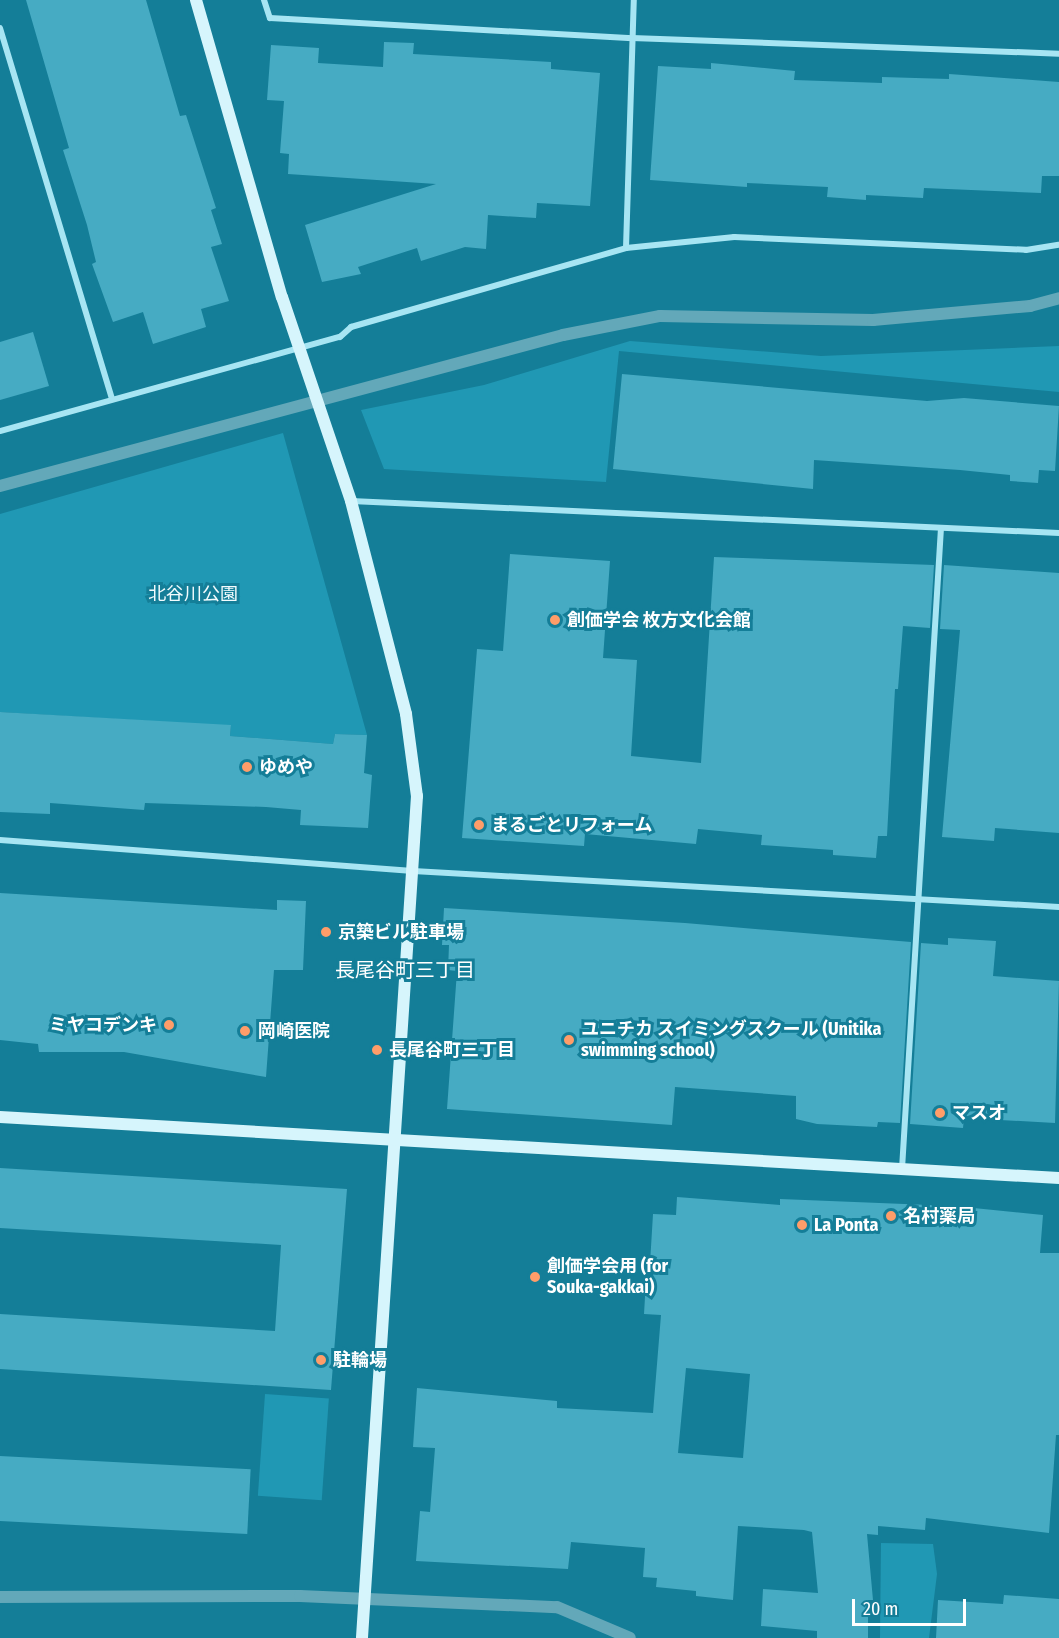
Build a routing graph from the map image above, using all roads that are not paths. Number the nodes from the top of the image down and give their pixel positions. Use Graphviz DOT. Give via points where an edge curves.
graph roads {
  1 [pos="196,0"];
  2 [pos="264,0"];
  3 [pos="634,0"];
  4 [pos="0,28"];
  5 [pos="632,38"];
  6 [pos="1059,54"];
  7 [pos="1059,245"];
  8 [pos="626,248"];
  9 [pos="300,348"];
  10 [pos="112,398"];
  11 [pos="0,431"];
  12 [pos="351,501"];
  13 [pos="941,528"];
  14 [pos="1059,534"];
  15 [pos="0,840"];
  16 [pos="413,871"];
  17 [pos="916,896"];
  18 [pos="1059,908"];
  19 [pos="0,1117"];
  20 [pos="397,1138"];
  21 [pos="902,1169"];
  22 [pos="1059,1178"];
  23 [pos="362,1638"];
  1 -- 9 [label="street"];
  2 -- 5 [label="street" via="270,18"];
  3 -- 5 [label="street"];
  4 -- 10 [label="street"];
  5 -- 6 [label="street"];
  5 -- 8 [label="street"];
  7 -- 8 [label="street" via="1026,250 734,237"];
  8 -- 9 [label="street" via="351,327 340,337"];
  9 -- 10 [label="street"];
  9 -- 12 [label="street"];
  10 -- 11 [label="street"];
  12 -- 13 [label="street"];
  12 -- 16 [label="street" via="406,714 417,796"];
  13 -- 14 [label="street"];
  13 -- 17 [label="street"];
  15 -- 16 [label="street"];
  16 -- 17 [label="street"];
  16 -- 20 [label="street"];
  17 -- 18 [label="street"];
  17 -- 21 [label="street"];
  19 -- 20 [label="street"];
  20 -- 21 [label="street"];
  20 -- 23 [label="street"];
  21 -- 22 [label="street"];
}
